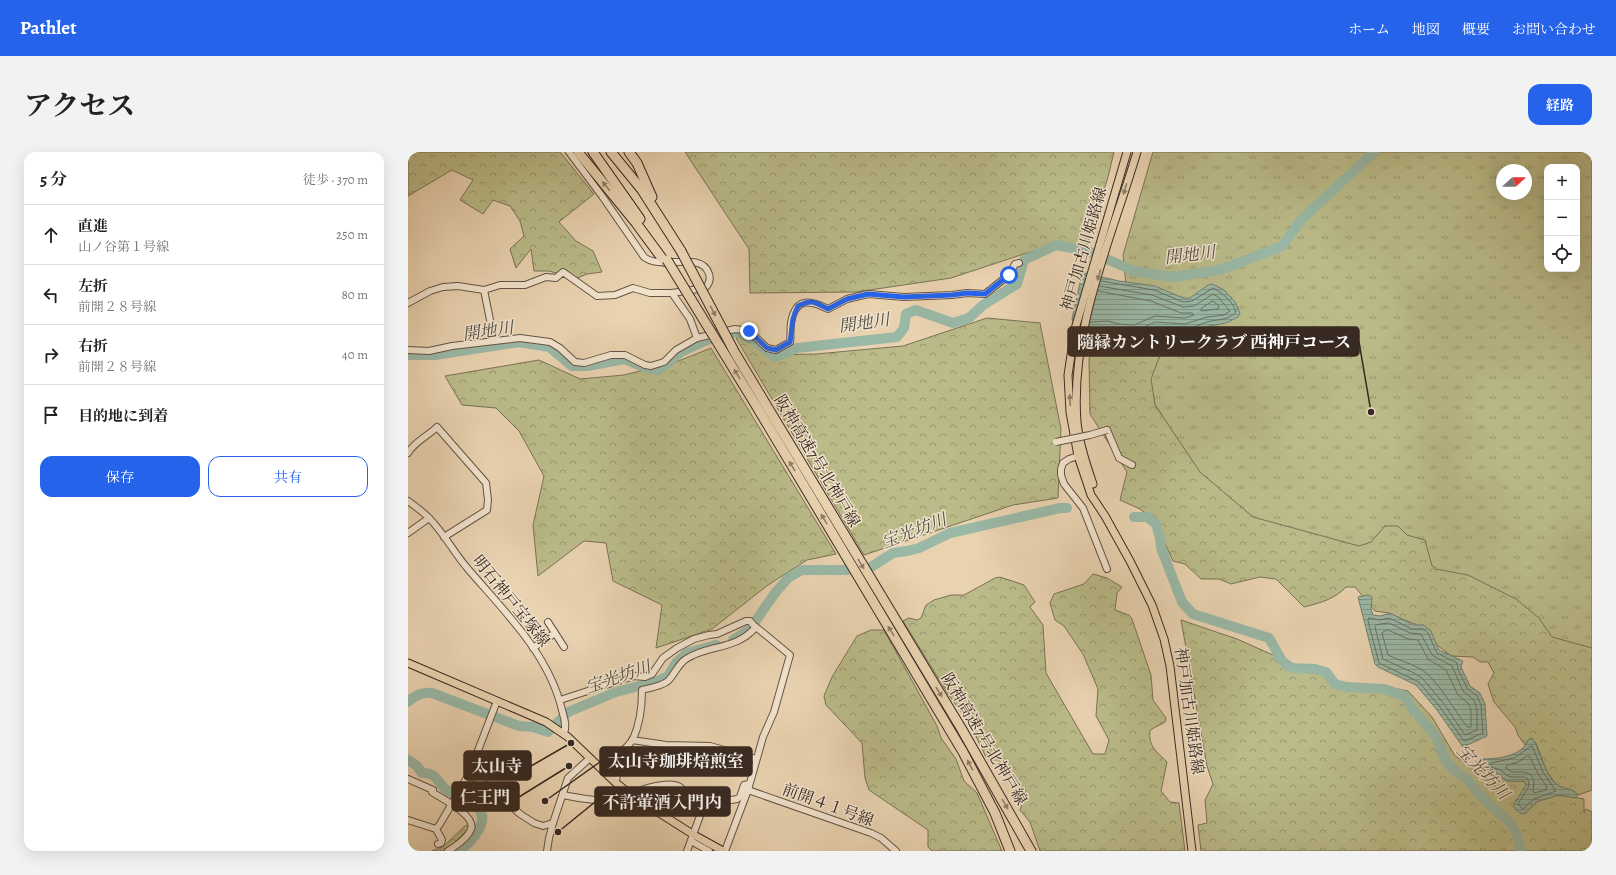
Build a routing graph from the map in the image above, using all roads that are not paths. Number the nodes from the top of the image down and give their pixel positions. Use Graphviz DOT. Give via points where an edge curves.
graph roads {
  1 [pos="569,152"];
  2 [pos="578,152"];
  3 [pos="593,152"];
  4 [pos="611,152"];
  5 [pos="630,152"];
  6 [pos="1126,152"];
  7 [pos="1137,152"];
  8 [pos="661,219"];
  9 [pos="665,261"];
  10 [pos="1019,263"];
  11 [pos="484,290"];
  12 [pos="672,293"];
  13 [pos="408,303"];
  14 [pos="697,338"];
  15 [pos="494,340"];
  16 [pos="408,350"];
  17 [pos="761,405"];
  18 [pos="1056,442"];
  19 [pos="408,453"];
  20 [pos="1078,456"];
  21 [pos="1132,464"];
  22 [pos="408,501"];
  23 [pos="1105,516"];
  24 [pos="429,518"];
  25 [pos="408,533"];
  26 [pos="444,537"];
  27 [pos="1107,569"];
  28 [pos="548,622"];
  29 [pos="755,627"];
  30 [pos="555,633"];
  31 [pos="564,647"];
  32 [pos="533,648"];
  33 [pos="915,662"];
  34 [pos="408,663"];
  35 [pos="560,700"];
  36 [pos="496,704"];
  37 [pos="561,731"];
  38 [pos="632,740"];
  39 [pos="590,758"];
  40 [pos="756,759"];
  41 [pos="468,774"];
  42 [pos="408,779"];
  43 [pos="615,782"];
  44 [pos="749,787"];
  45 [pos="629,793"];
  46 [pos="563,795"];
  47 [pos="451,804"];
  48 [pos="704,805"];
  49 [pos="408,820"];
  50 [pos="553,823"];
  51 [pos="436,829"];
  52 [pos="692,838"];
  53 [pos="438,844"];
  54 [pos="448,851"];
  55 [pos="547,851"];
  56 [pos="687,851"];
  57 [pos="709,851"];
  58 [pos="724,851"];
  59 [pos="896,851"];
  60 [pos="1010,851"];
  61 [pos="1031,851"];
  62 [pos="1192,851"];
  1 -- 12 [label="street" via="644,257 656,263 700,263 706,268 710,278 709,285 705,288"];
  9 -- 2 [label="highway, one-way"];
  3 -- 9 [label="highway"];
  4 -- 8 [label="highway, 阪神高速7号北神戸線" via="642,190"];
  5 -- 8 [label="highway" via="638,163"];
  20 -- 6 [label="main road, 神戸加古川姫路線, one-way" via="1070,412 1068,375 1075,329"];
  7 -- 23 [label="main road, 神戸加古川姫路線, one-way" via="1083,331 1078,376 1077,422 1084,457"];
  8 -- 17 [label="highway, 阪神高速7号北神戸線, one-way, bridge" via="681,251"];
  17 -- 9 [label="highway, 阪神高速7号北神戸線, one-way, bridge"];
  10 -- 14 [label="street" via="1015,264 1009,275 985,294 904,297 868,294 847,299 828,309 808,301 798,306 791,324 790,342 776,350 767,348 749,331 735,328"];
  11 -- 12 [label="street" via="504,284 525,285 546,276 556,278 563,272 597,296 615,295 633,288 650,293"];
  11 -- 13 [label="street" via="458,286 443,287"];
  11 -- 15 [label="street"];
  12 -- 14 [label="street" via="690,318"];
  14 -- 15 [label="street" via="676,350 664,362 651,366 625,355 584,363 575,362 550,342 520,338"];
  15 -- 16 [label="street" via="429,351"];
  17 -- 33 [label="highway, 阪神高速7号北神戸線"];
  18 -- 21 [label="street, bridge" via="1107,430 1119,458"];
  19 -- 26 [label="street" via="437,427 486,483 488,500 484,514"];
  20 -- 23 [label="main road, 神戸加古川姫路線" via="1092,495"];
  20 -- 27 [label="street" via="1063,463 1061,475 1064,484 1083,508"];
  22 -- 24 [label="street, 明石神戸宝塚線"];
  23 -- 62 [label="main road, 神戸加古川姫路線" via="1152,605 1164,639 1170,666"];
  24 -- 25 [label="street"];
  24 -- 26 [label="street, 明石神戸宝塚線"];
  26 -- 32 [label="street, 明石神戸宝塚線"];
  28 -- 30 [label="street"];
  29 -- 35 [label="street" via="750,621 742,622 677,648 663,658 652,674 634,676"];
  30 -- 31 [label="street"];
  30 -- 32 [label="street"];
  32 -- 35 [label="street, 明石神戸宝塚線"];
  60 -- 33 [label="highway, 阪神高速7号北神戸線, one-way" via="995,813"];
  33 -- 61 [label="highway, 阪神高速7号北神戸線, one-way" via="961,728"];
  34 -- 36 [label="main road"];
  35 -- 37 [label="street, 明石神戸宝塚線" via="566,727"];
  36 -- 37 [label="main road"];
  36 -- 41 [label="street"];
  37 -- 39 [label="main road"];
  38 -- 40 [label="street" via="666,745 710,746"];
  38 -- 40 [label="street" via="641,714 642,690 668,681 685,659 732,644 756,627 790,655 774,712 762,737"];
  38 -- 43 [label="street" via="616,761 618,775"];
  39 -- 43 [label="main road"];
  39 -- 46 [label="street" via="568,778"];
  40 -- 44 [label="street"];
  41 -- 47 [label="street"];
  41 -- 50 [label="street" via="493,790 534,823 543,826"];
  42 -- 47 [label="street" via="432,790"];
  43 -- 45 [label="main road"];
  44 -- 48 [label="street" via="744,785 737,799"];
  44 -- 58 [label="street"];
  44 -- 59 [label="street, 前開４１号線" via="870,833 881,838"];
  45 -- 46 [label="street" via="602,800"];
  45 -- 48 [label="street" via="651,787 674,785 695,804"];
  45 -- 52 [label="main road"];
  46 -- 50 [label="street"];
  47 -- 51 [label="street"];
  47 -- 54 [label="street" via="464,813 472,824 471,830"];
  48 -- 52 [label="street"];
  49 -- 51 [label="street"];
  50 -- 55 [label="street"];
  51 -- 53 [label="street" via="442,840"];
  52 -- 56 [label="street"];
  52 -- 57 [label="street"];
  52 -- 58 [label="main road"];
}
